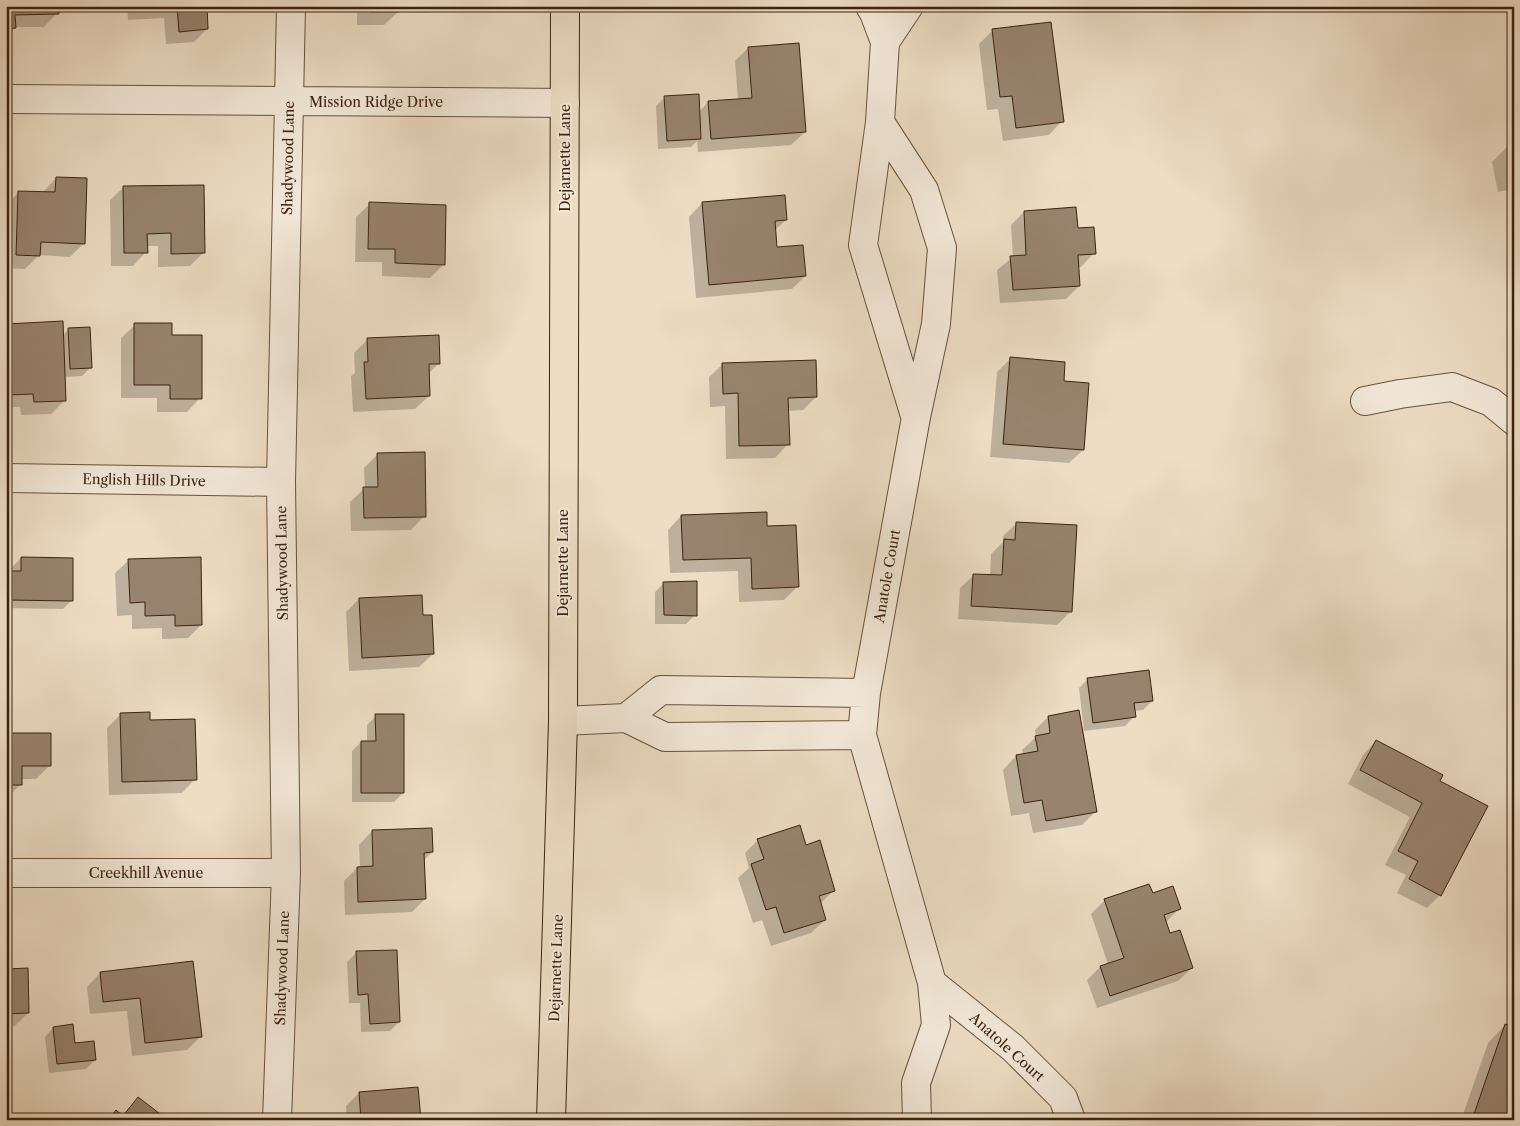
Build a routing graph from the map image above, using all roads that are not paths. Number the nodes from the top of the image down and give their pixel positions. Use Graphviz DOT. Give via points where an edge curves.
graph roads {
  1 [pos="291,6"];
  2 [pos="565,6"];
  3 [pos="870,6"];
  4 [pos="909,6"];
  5 [pos="885,42"];
  6 [pos="6,99"];
  7 [pos="289,101"];
  8 [pos="565,103"];
  9 [pos="880,122"];
  10 [pos="1365,401"];
  11 [pos="916,417"];
  12 [pos="1514,421"];
  13 [pos="6,478"];
  14 [pos="281,482"];
  15 [pos="866,693"];
  16 [pos="626,718"];
  17 [pos="563,721"];
  18 [pos="862,735"];
  19 [pos="6,873"];
  20 [pos="286,873"];
  21 [pos="932,983"];
  22 [pos="277,1120"];
  23 [pos="551,1120"];
  24 [pos="917,1120"];
  25 [pos="1071,1120"];
  1 -- 7 [label="street, Shadywood Lane"];
  2 -- 8 [label="main road, Dejarnette Lane"];
  3 -- 5 [label="street, Anatole Court"];
  4 -- 5 [label="street"];
  5 -- 9 [label="street, Anatole Court"];
  6 -- 7 [label="street, Mission Ridge Drive"];
  7 -- 8 [label="street, Mission Ridge Drive"];
  7 -- 14 [label="street, Shadywood Lane"];
  8 -- 17 [label="main road, Dejarnette Lane"];
  9 -- 11 [label="street, Anatole Court" via="863,245"];
  9 -- 11 [label="street, Anatole Court" via="924,190 942,248 936,324"];
  10 -- 12 [label="street" via="1452,388 1491,402"];
  11 -- 15 [label="street, Anatole Court"];
  13 -- 14 [label="street, English Hills Drive"];
  14 -- 20 [label="street, Shadywood Lane"];
  15 -- 16 [label="street" via="661,690"];
  15 -- 18 [label="street, Anatole Court"];
  16 -- 17 [label="street"];
  16 -- 18 [label="street" via="665,737"];
  17 -- 23 [label="main road, Dejarnette Lane"];
  18 -- 21 [label="street, Anatole Court"];
  19 -- 20 [label="street, Creekhill Avenue"];
  20 -- 22 [label="street, Shadywood Lane"];
  21 -- 24 [label="street, Anatole Court" via="936,1025 916,1083"];
  21 -- 25 [label="street, Anatole Court" via="1013,1048 1063,1098"];
}
